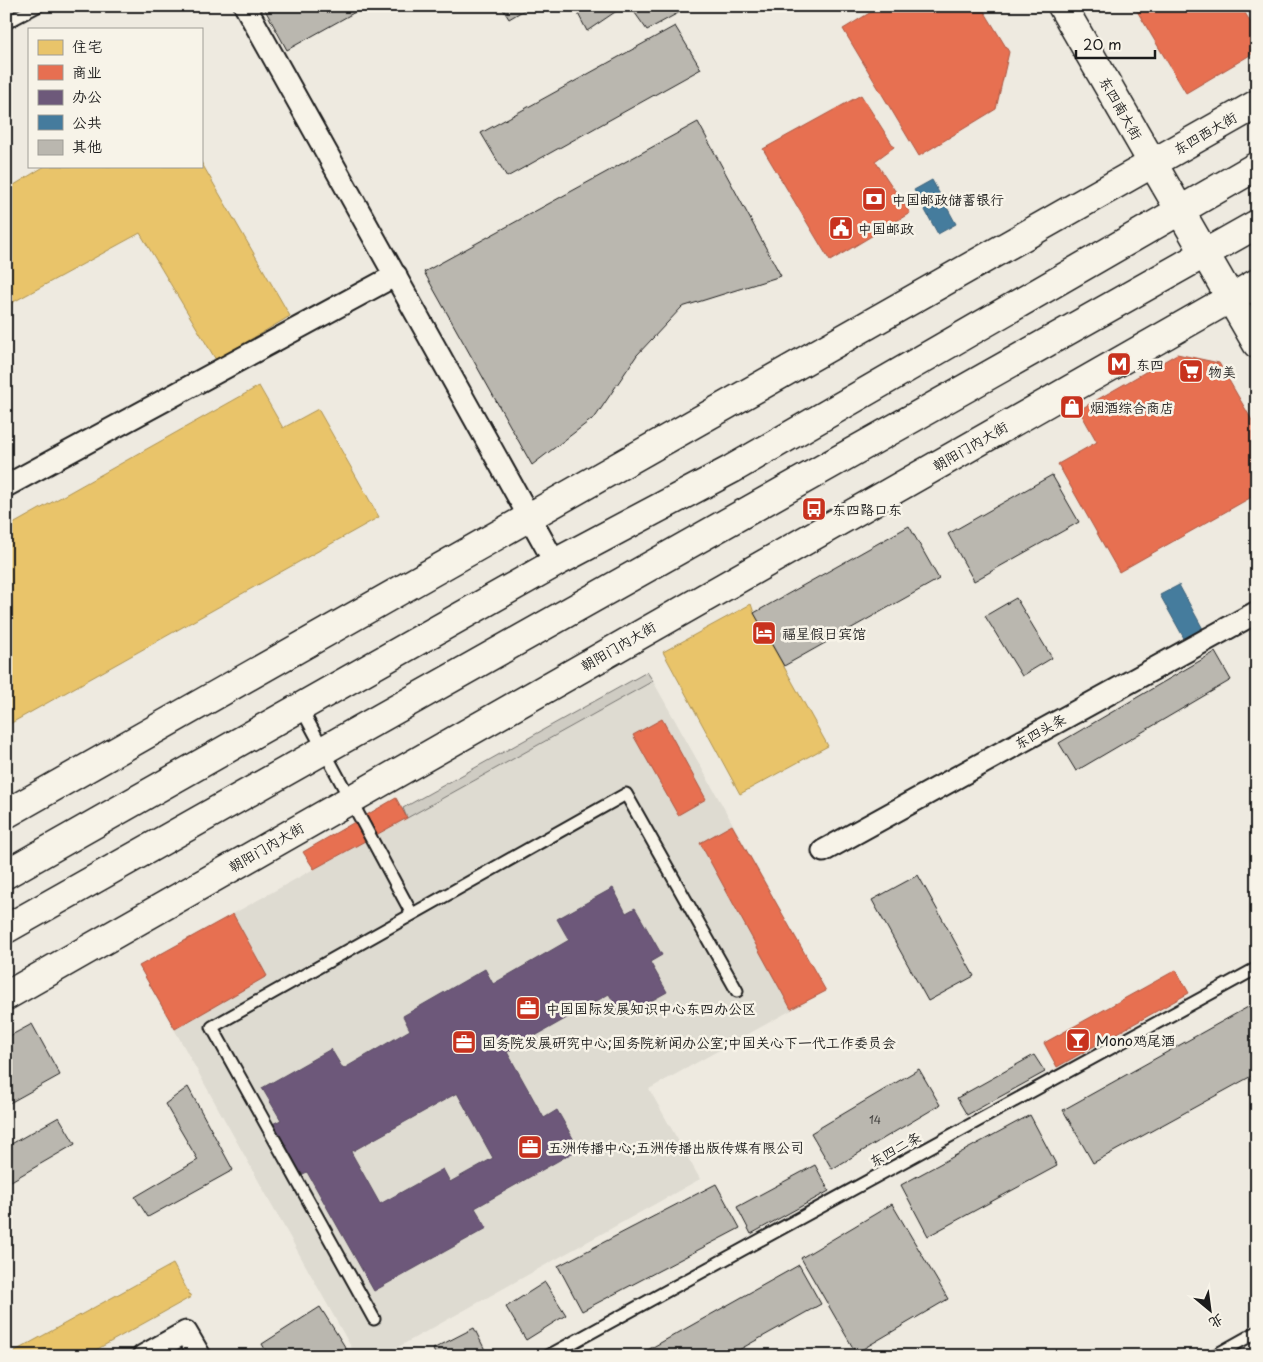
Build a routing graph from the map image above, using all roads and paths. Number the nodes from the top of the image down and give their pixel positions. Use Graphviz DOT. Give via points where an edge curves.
graph roads {
  1 [pos="38,6"];
  2 [pos="245,6"];
  3 [pos="1062,6"];
  4 [pos="6,24"];
  5 [pos="1257,104"];
  6 [pos="1152,163"];
  7 [pos="1257,166"];
  8 [pos="1178,210"];
  9 [pos="1257,224"];
  10 [pos="1204,255"];
  11 [pos="396,275"];
  12 [pos="1257,283"];
  13 [pos="1230,298"];
  14 [pos="1257,344"];
  15 [pos="6,486"];
  16 [pos="530,517"];
  17 [pos="556,563"];
  18 [pos="1257,612"];
  19 [pos="302,708"];
  20 [pos="325,751"];
  21 [pos="350,798"];
  22 [pos="6,814"];
  23 [pos="824,851"];
  24 [pos="6,874"];
  25 [pos="412,914"];
  26 [pos="6,929"];
  27 [pos="1257,968"];
  28 [pos="737,991"];
  29 [pos="6,996"];
  30 [pos="374,1319"];
  31 [pos="1257,1332"];
  32 [pos="142,1356"];
  33 [pos="200,1356"];
  34 [pos="548,1356"];
  35 [pos="1214,1356"];
  1 -- 4 [label="lane"];
  2 -- 11 [label="street"];
  3 -- 6 [label="main road, 东四南大街"];
  5 -- 6 [label="main road, 东四西大街"];
  6 -- 8 [label="main road, 东四南大街"];
  6 -- 16 [label="main road"];
  7 -- 8 [label="main road"];
  8 -- 10 [label="main road, 东四南大街"];
  8 -- 17 [label="main road" via="740,464"];
  9 -- 10 [label="main road"];
  10 -- 13 [label="main road, 东四南大街"];
  10 -- 20 [label="main road"];
  11 -- 15 [label="street"];
  11 -- 16 [label="street"];
  12 -- 13 [label="main road"];
  13 -- 14 [label="main road, 东四南大街"];
  13 -- 21 [label="main road, 朝阳门内大街"];
  16 -- 17 [label="street"];
  16 -- 22 [label="main road"];
  17 -- 19 [label="main road"];
  18 -- 23 [label="street, 东四头条"];
  19 -- 20 [label="lane"];
  19 -- 24 [label="main road"];
  20 -- 21 [label="lane"];
  20 -- 26 [label="main road"];
  21 -- 25 [label="lane"];
  21 -- 29 [label="main road, 朝阳门内大街"];
  25 -- 28 [label="lane" via="626,794"];
  25 -- 30 [label="lane" via="212,1027"];
  27 -- 34 [label="lane, 东四二条"];
  31 -- 35 [label="lane"];
  32 -- 33 [label="street" via="186,1332"];
}
